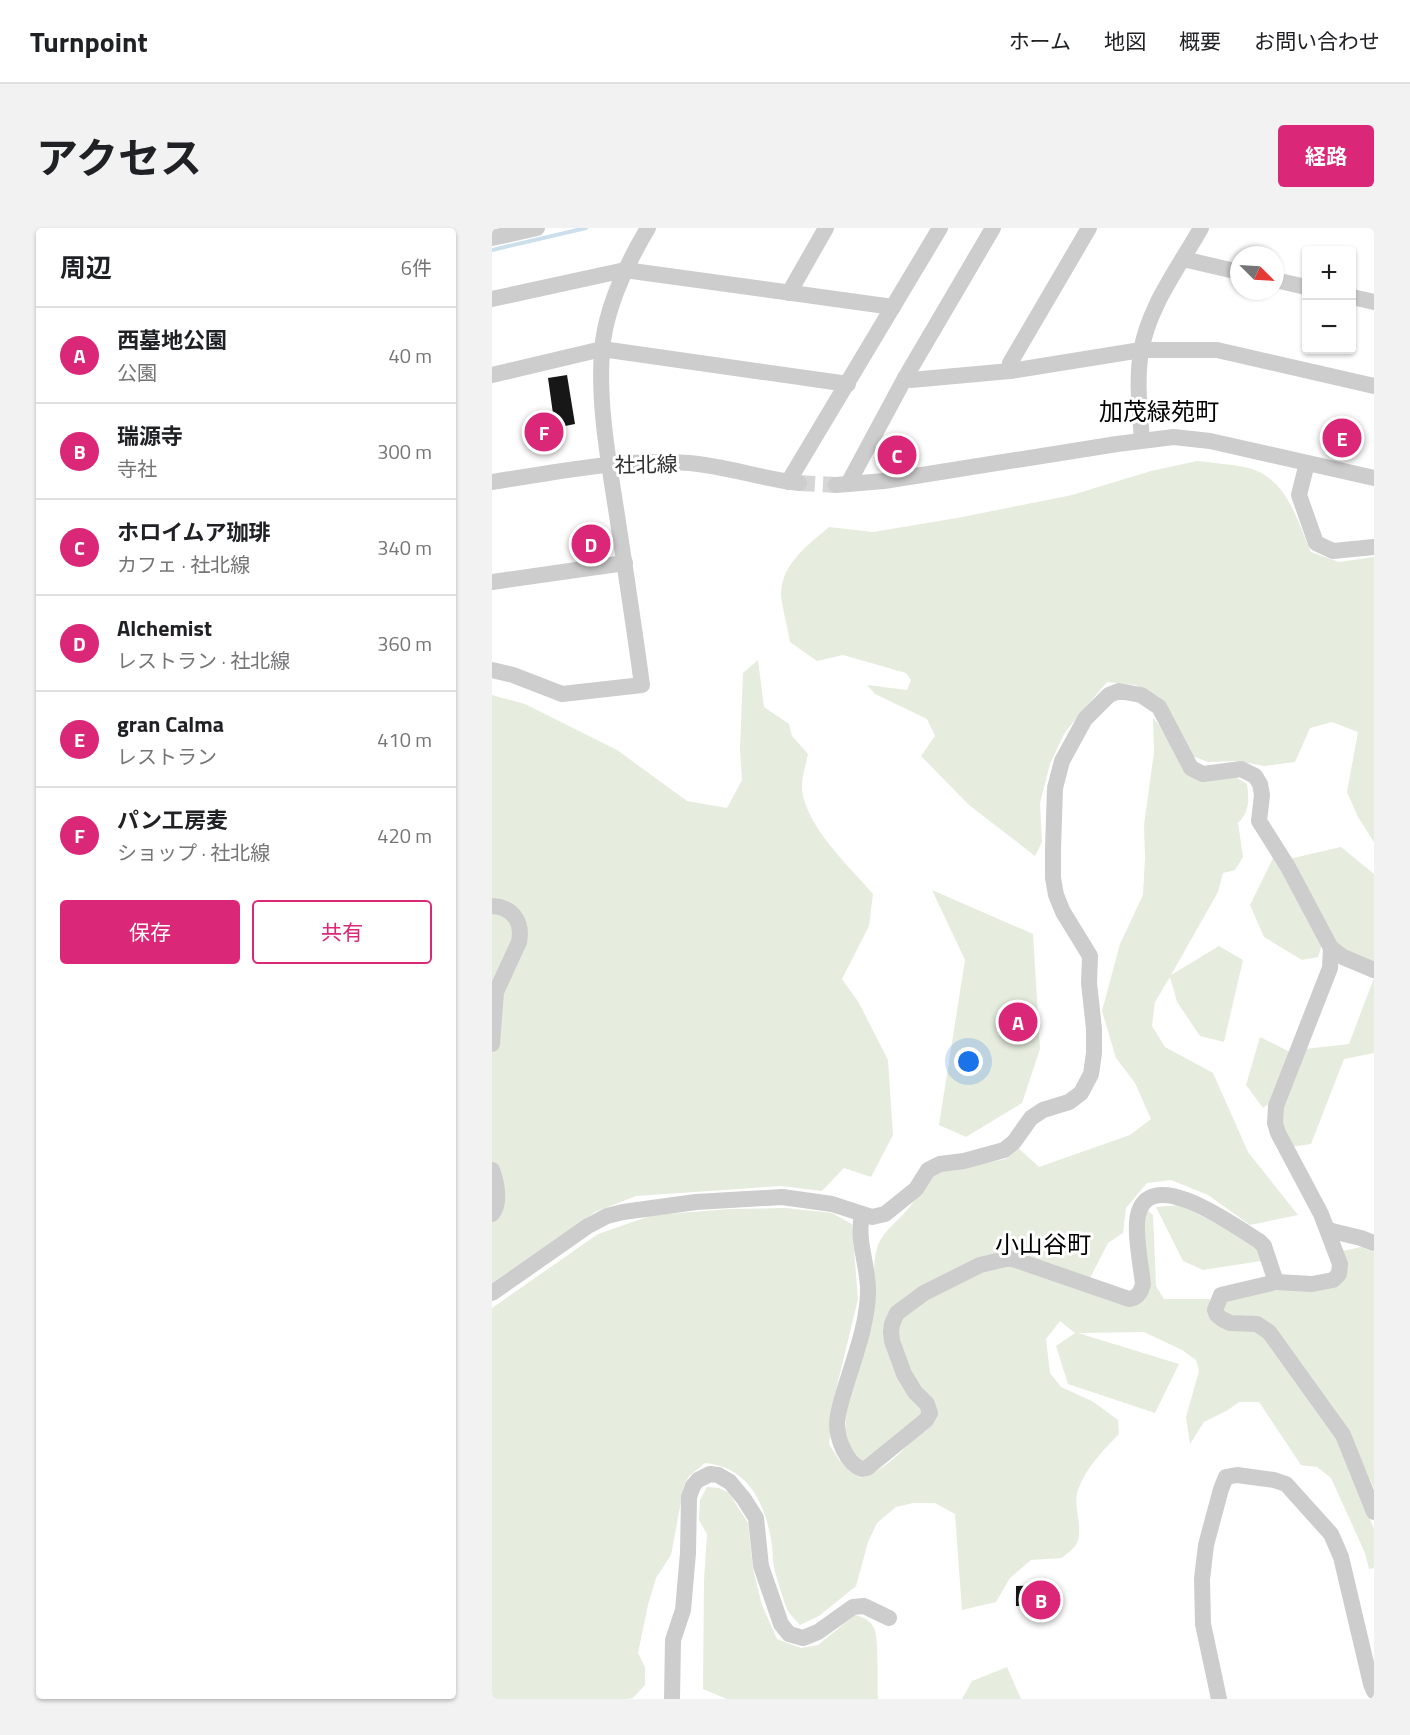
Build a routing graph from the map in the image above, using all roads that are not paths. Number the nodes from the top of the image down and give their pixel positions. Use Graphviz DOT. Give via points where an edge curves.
graph roads {
  1 [pos="537,228"];
  2 [pos="648,228"];
  3 [pos="826,228"];
  4 [pos="940,228"];
  5 [pos="993,228"];
  6 [pos="1089,228"];
  7 [pos="1201,228"];
  8 [pos="500,234"];
  9 [pos="1183,259"];
  10 [pos="625,270"];
  11 [pos="1230,270"];
  12 [pos="1284,282"];
  13 [pos="1302,286"];
  14 [pos="789,292"];
  15 [pos="1356,298"];
  16 [pos="492,299"];
  17 [pos="1374,302"];
  18 [pos="893,307"];
  19 [pos="602,349"];
  20 [pos="1141,350"];
  21 [pos="1010,371"];
  22 [pos="492,375"];
  23 [pos="905,378"];
  24 [pos="848,384"];
  25 [pos="1374,386"];
  26 [pos="1142,440"];
  27 [pos="1307,463"];
  28 [pos="609,464"];
  29 [pos="1374,478"];
  30 [pos="492,482"];
  31 [pos="1374,547"];
  32 [pos="625,563"];
  33 [pos="492,582"];
  34 [pos="492,670"];
  35 [pos="492,906"];
  36 [pos="1330,948"];
  37 [pos="1374,970"];
  38 [pos="492,1044"];
  39 [pos="492,1170"];
  40 [pos="492,1214"];
  41 [pos="862,1215"];
  42 [pos="1328,1230"];
  43 [pos="1374,1243"];
  44 [pos="1275,1282"];
  45 [pos="492,1293"];
  46 [pos="1374,1512"];
  47 [pos="889,1618"];
  48 [pos="1374,1691"];
  49 [pos="672,1699"];
  50 [pos="1219,1699"];
  1 -- 8 [label="street"];
  2 -- 10 [label="street"];
  3 -- 14 [label="street"];
  4 -- 18 [label="street"];
  5 -- 23 [label="street"];
  6 -- 21 [label="street" via="1010,363"];
  7 -- 9 [label="street"];
  9 -- 11 [label="street"];
  9 -- 20 [label="street" via="1151,318"];
  10 -- 14 [label="street"];
  10 -- 16 [label="street"];
  10 -- 19 [label="street"];
  12 -- 13 [label="street"];
  14 -- 18 [label="street"];
  15 -- 17 [label="street"];
  18 -- 24 [label="street"];
  19 -- 22 [label="street"];
  19 -- 24 [label="street"];
  19 -- 28 [label="street" via="601,395"];
  20 -- 21 [label="street"];
  20 -- 25 [label="street" via="1217,350"];
  20 -- 26 [label="street" via="1138,380"];
  21 -- 23 [label="street"];
  23 -- 26 [label="street" via="842,485"];
  24 -- 28 [label="street, 社北線" via="793,482 692,463"];
  26 -- 27 [label="street" via="1174,437 1210,441"];
  27 -- 29 [label="street"];
  27 -- 31 [label="street" via="1299,495 1316,543 1333,550"];
  28 -- 30 [label="street, 社北線"];
  28 -- 32 [label="street"];
  32 -- 33 [label="street"];
  32 -- 34 [label="street" via="642,685 562,694"];
  35 -- 38 [label="street" via="508,910 516,917 521,933 496,992"];
  36 -- 37 [label="street"];
  36 -- 41 [label="street" via="1259,821 1262,795 1255,776 1241,769 1203,774 1191,768 1159,707 1133,692 1109,695 1085,719 1062,761 1053,814 1056,895 1090,956 1094,1029 1088,1083 1069,1102 1031,1118 1004,1150 940,1164 928,1170 916,1189 885,1214"];
  36 -- 42 [label="street" via="1330,968 1276,1106 1275,1123"];
  39 -- 40 [label="street" via="498,1192"];
  41 -- 44 [label="street" via="866,1315 837,1424 840,1443 852,1463 862,1469 930,1413 904,1374 891,1332 894,1318 924,1293 980,1265 1010,1258 1133,1298 1143,1284 1138,1214 1150,1197 1166,1194 1192,1202 1259,1241"];
  41 -- 45 [label="street" via="832,1204 782,1197 696,1202 623,1212 588,1226"];
  42 -- 43 [label="street"];
  42 -- 44 [label="street" via="1341,1264 1333,1280 1312,1284"];
  44 -- 46 [label="street" via="1221,1295 1215,1305 1217,1315 1230,1323 1257,1324 1269,1332 1344,1435"];
  47 -- 49 [label="street" via="864,1606 853,1607 818,1632 803,1638 789,1634 781,1624 761,1566 756,1518 730,1482 710,1474 698,1480 689,1497 682,1610 673,1640"];
  48 -- 50 [label="street" via="1341,1557 1331,1534 1286,1484 1237,1475 1226,1477 1221,1489 1203,1562 1203,1624"];
}
